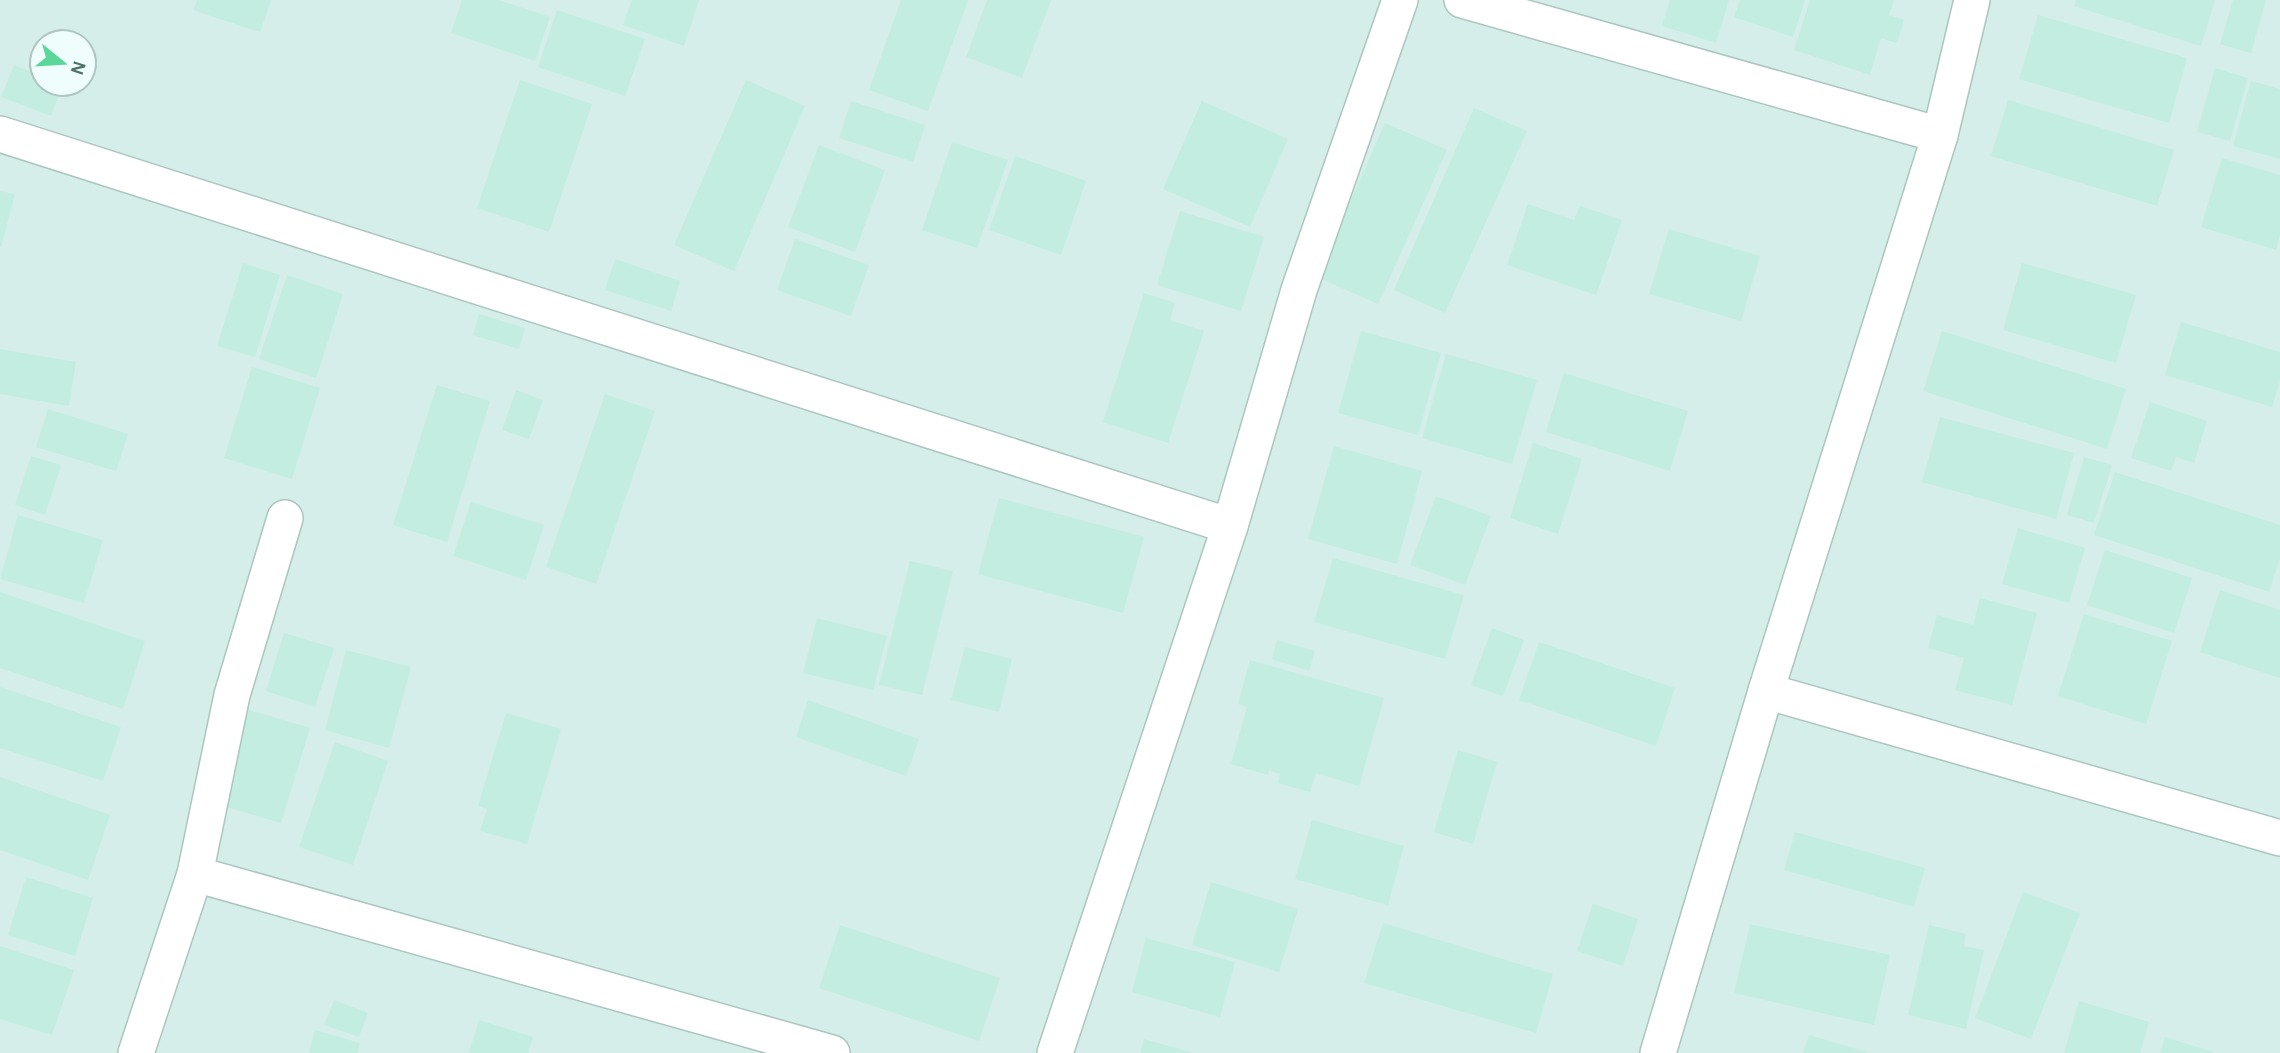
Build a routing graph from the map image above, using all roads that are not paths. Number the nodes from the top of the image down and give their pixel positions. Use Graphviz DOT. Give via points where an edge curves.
graph roads {
  1 [pos="1400,0"];
  2 [pos="1462,0"];
  3 [pos="1972,0"];
  4 [pos="0,134"];
  5 [pos="1940,135"];
  6 [pos="285,518"];
  7 [pos="1230,526"];
  8 [pos="1766,691"];
  9 [pos="2280,838"];
  10 [pos="195,874"];
  11 [pos="136,1053"];
  12 [pos="832,1053"];
  13 [pos="1055,1053"];
  14 [pos="1658,1053"];
  1 -- 7 [label="street" via="1299,290"];
  2 -- 5 [label="street"];
  3 -- 5 [label="street"];
  4 -- 7 [label="street"];
  5 -- 8 [label="street"];
  6 -- 10 [label="street" via="232,695"];
  7 -- 13 [label="street"];
  8 -- 9 [label="street"];
  8 -- 14 [label="street"];
  10 -- 11 [label="street"];
  10 -- 12 [label="street"];
}
